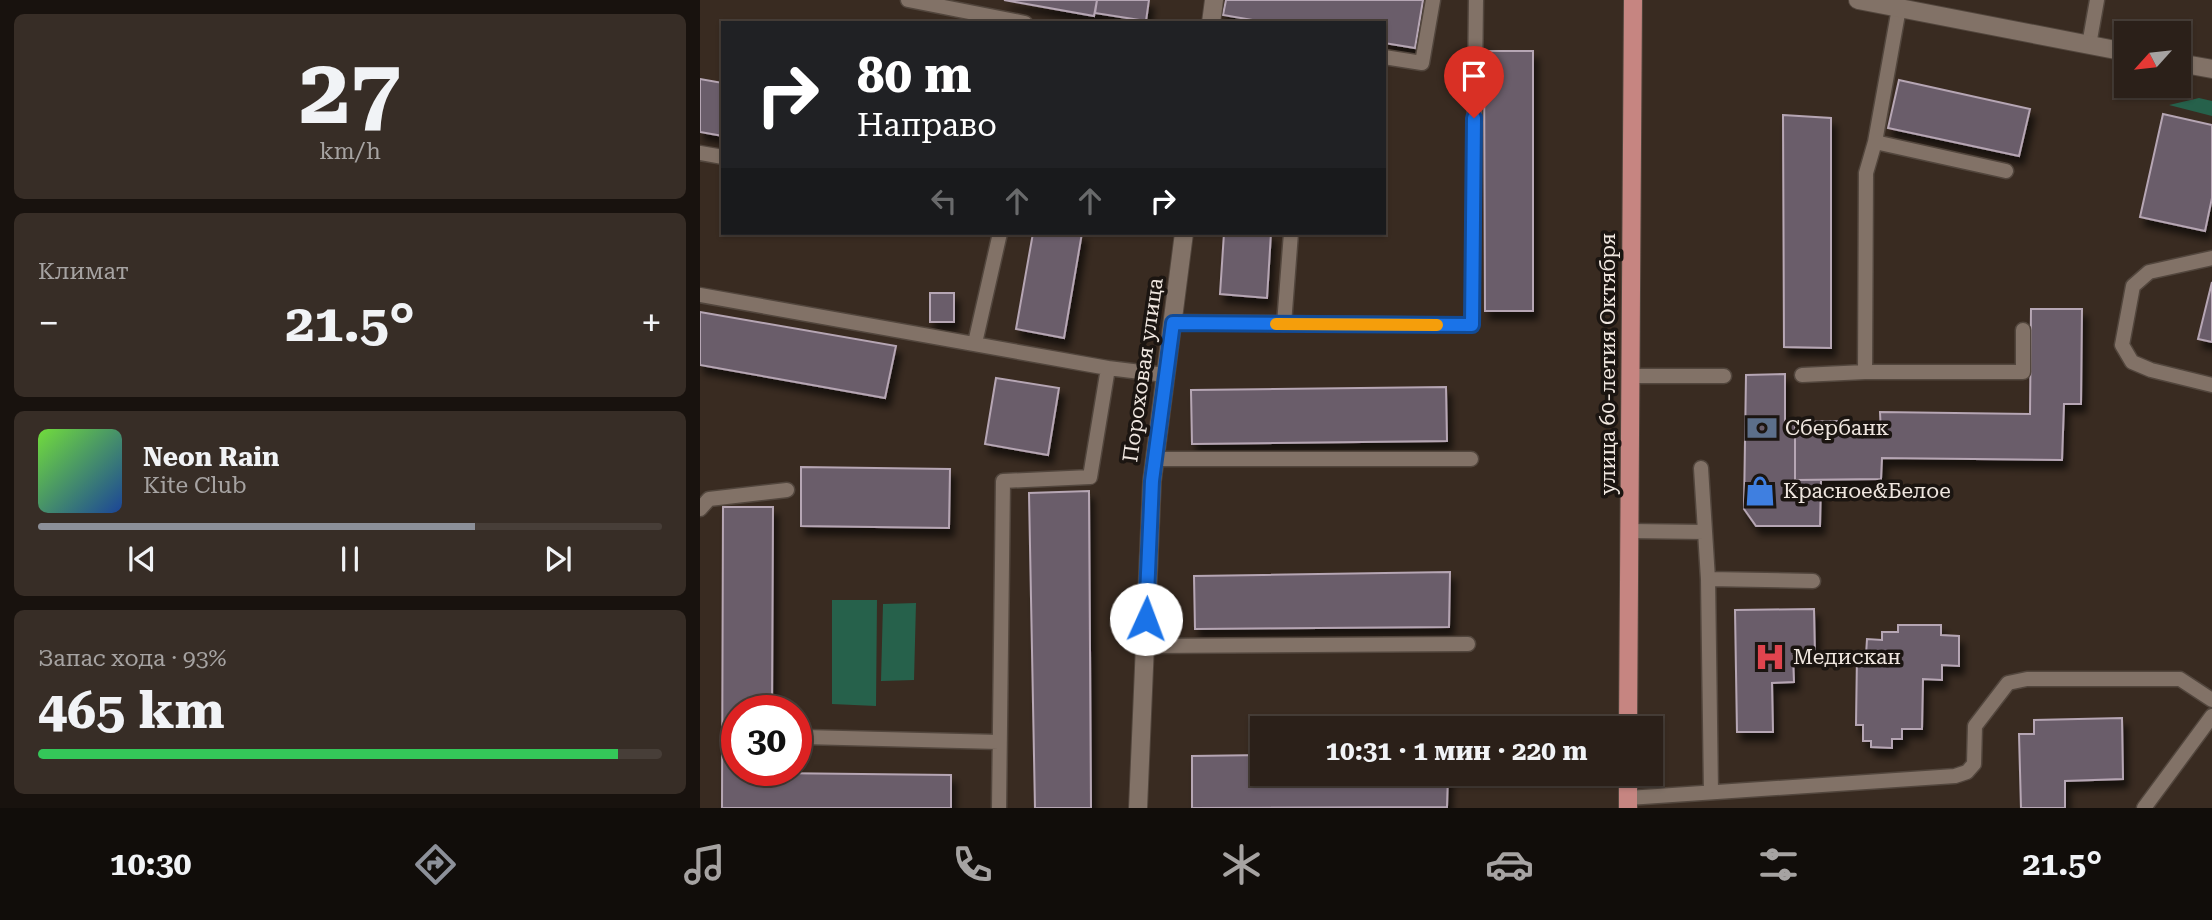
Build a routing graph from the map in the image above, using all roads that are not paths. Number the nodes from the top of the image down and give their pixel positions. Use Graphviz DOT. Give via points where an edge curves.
graph roads {
  1 [pos="908,0"];
  2 [pos="1214,0"];
  3 [pos="1433,0"];
  4 [pos="1476,0"];
  5 [pos="1633,0"];
  6 [pos="1858,0"];
  7 [pos="2097,0"];
  8 [pos="1899,8"];
  9 [pos="1015,21"];
  10 [pos="1211,21"];
  11 [pos="2089,45"];
  12 [pos="2114,50"];
  13 [pos="1386,57"];
  14 [pos="2191,65"];
  15 [pos="2212,69"];
  16 [pos="1875,142"];
  17 [pos="700,153"];
  18 [pos="721,157"];
  19 [pos="2006,171"];
  20 [pos="1000,235"];
  21 [pos="1184,235"];
  22 [pos="1291,235"];
  23 [pos="2212,258"];
  24 [pos="700,295"];
  25 [pos="1173,323"];
  26 [pos="1284,324"];
  27 [pos="2022,330"];
  28 [pos="975,343"];
  29 [pos="1108,368"];
  30 [pos="1866,372"];
  31 [pos="1802,374"];
  32 [pos="1166,375"];
  33 [pos="1631,376"];
  34 [pos="1724,376"];
  35 [pos="2212,385"];
  36 [pos="1154,459"];
  37 [pos="1471,459"];
  38 [pos="1701,468"];
  39 [pos="786,490"];
  40 [pos="700,509"];
  41 [pos="1630,531"];
  42 [pos="1705,532"];
  43 [pos="1708,579"];
  44 [pos="1813,581"];
  45 [pos="1468,644"];
  46 [pos="1145,646"];
  47 [pos="2212,700"];
  48 [pos="1629,716"];
  49 [pos="2212,716"];
  50 [pos="812,737"];
  51 [pos="999,742"];
  52 [pos="1711,792"];
  53 [pos="1628,803"];
  54 [pos="999,808"];
  55 [pos="1138,808"];
  56 [pos="2144,808"];
  1 -- 9 [label="lane"];
  2 -- 10 [label="street"];
  3 -- 13 [label="lane" via="1422,63"];
  4 -- 26 [label="lane" via="1472,325"];
  5 -- 33 [label="main road, улица 60-летия Октября"];
  6 -- 8 [label="street"];
  7 -- 11 [label="lane"];
  8 -- 11 [label="street"];
  8 -- 16 [label="lane"];
  11 -- 12 [label="street"];
  14 -- 15 [label="street"];
  16 -- 19 [label="lane"];
  16 -- 30 [label="lane" via="1866,173"];
  17 -- 18 [label="lane"];
  20 -- 28 [label="lane"];
  21 -- 25 [label="street, Пороховая улица"];
  22 -- 26 [label="lane"];
  23 -- 35 [label="lane" via="2148,272 2133,286 2122,345 2132,362"];
  24 -- 28 [label="lane"];
  25 -- 26 [label="lane"];
  25 -- 32 [label="street, Пороховая улица"];
  27 -- 30 [label="lane" via="2023,372"];
  28 -- 29 [label="lane"];
  29 -- 32 [label="lane"];
  29 -- 51 [label="lane" via="1090,477 1003,481"];
  30 -- 31 [label="lane"];
  32 -- 36 [label="street, Пороховая улица"];
  33 -- 34 [label="lane"];
  33 -- 41 [label="main road, улица 60-летия Октября"];
  36 -- 37 [label="lane"];
  36 -- 46 [label="street, Пороховая улица"];
  38 -- 42 [label="lane"];
  39 -- 40 [label="lane" via="709,499"];
  41 -- 42 [label="lane"];
  41 -- 48 [label="main road, улица 60-летия Октября"];
  42 -- 43 [label="lane"];
  43 -- 44 [label="lane"];
  43 -- 52 [label="lane"];
  45 -- 46 [label="lane"];
  46 -- 55 [label="street, Пороховая улица"];
  47 -- 52 [label="lane" via="2180,679 2027,679 2008,684 1975,726 1975,764 1967,772"];
  49 -- 56 [label="lane"];
  50 -- 51 [label="lane"];
  51 -- 54 [label="lane"];
  52 -- 53 [label="lane"];
}
